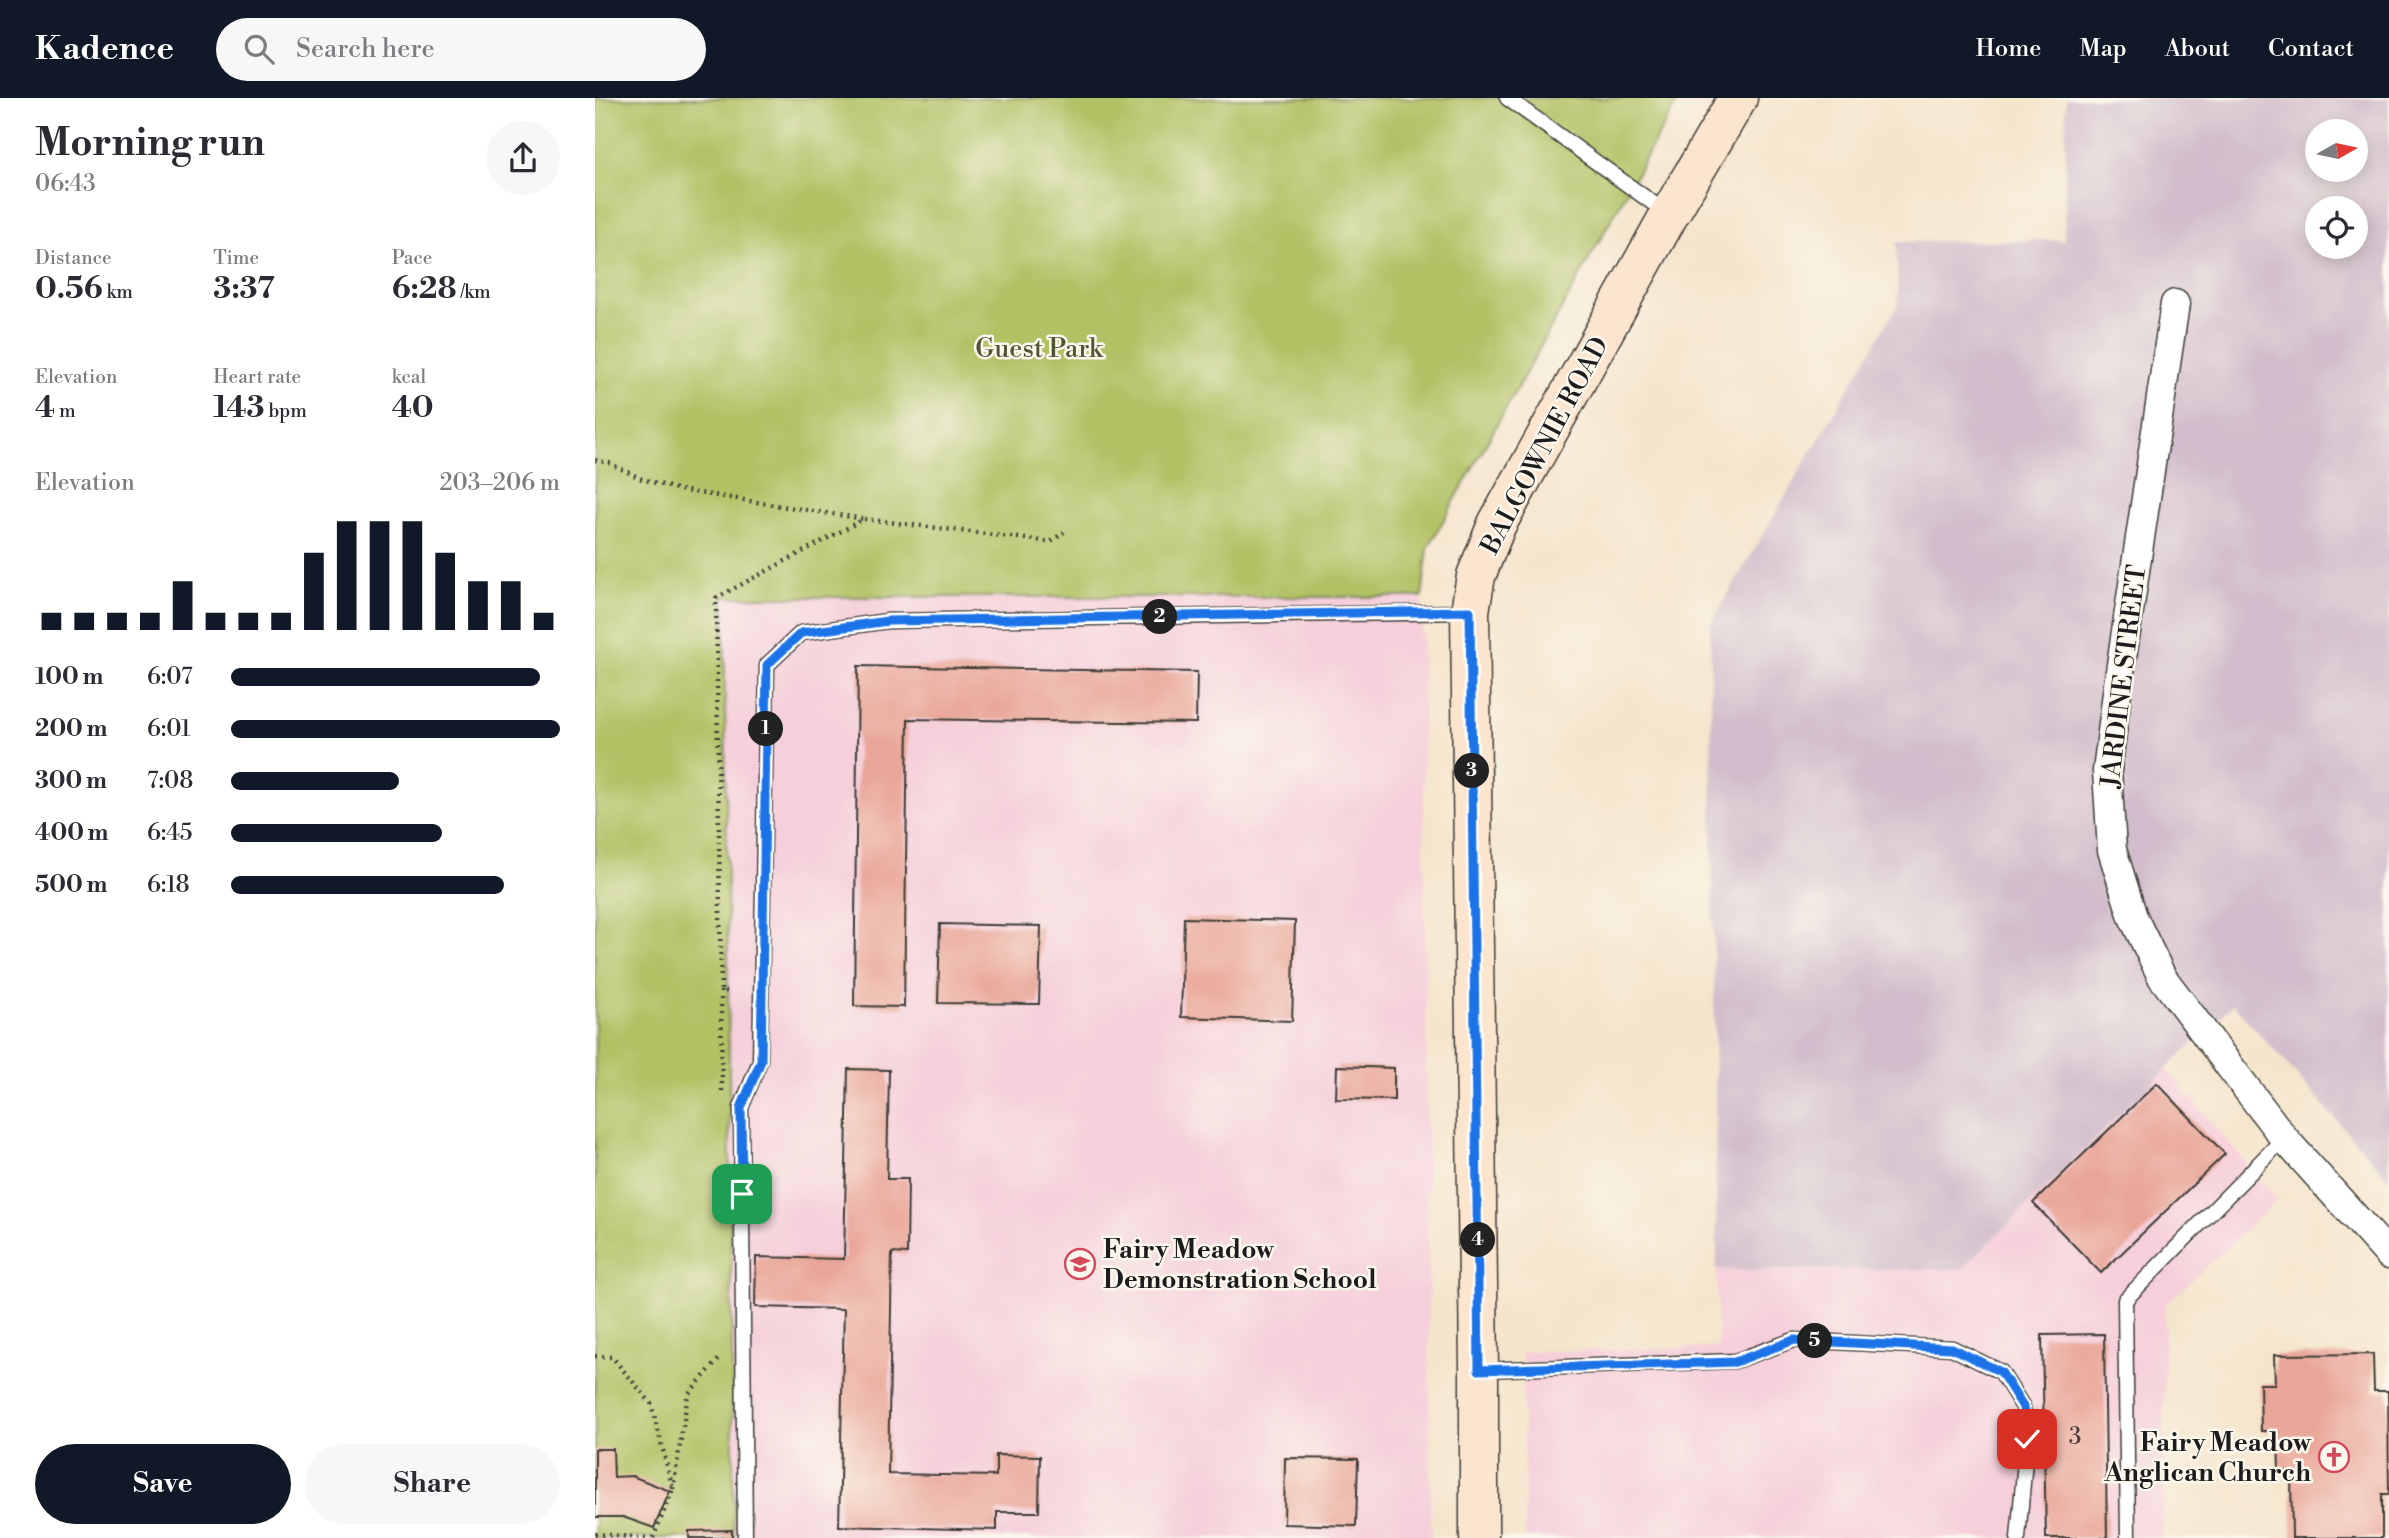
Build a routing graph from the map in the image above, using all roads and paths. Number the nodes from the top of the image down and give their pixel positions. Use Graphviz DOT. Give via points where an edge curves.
graph roads {
  1 [pos="1507,98"];
  2 [pos="1738,98"];
  3 [pos="1669,215"];
  4 [pos="2175,303"];
  5 [pos="595,460"];
  6 [pos="864,519"];
  7 [pos="1064,532"];
  8 [pos="1470,611"];
  9 [pos="722,1102"];
  10 [pos="2284,1138"];
  11 [pos="2389,1255"];
  12 [pos="723,1353"];
  13 [pos="595,1356"];
  14 [pos="1479,1370"];
  15 [pos="673,1489"];
  16 [pos="595,1534"];
  17 [pos="646,1538"];
  18 [pos="653,1538"];
  19 [pos="745,1538"];
  20 [pos="1479,1538"];
  21 [pos="2018,1538"];
  22 [pos="2128,1538"];
  1 -- 3 [label="lane"];
  2 -- 3 [label="main road, BALGOWNIE ROAD"];
  3 -- 8 [label="main road, BALGOWNIE ROAD" via="1497,524 1476,576"];
  4 -- 10 [label="street, JARDINE STREET" via="2107,771 2112,850 2133,917 2162,976"];
  5 -- 6 [label="path" via="680,490"];
  6 -- 7 [label="path" via="1052,542"];
  6 -- 9 [label="path" via="716,597"];
  8 -- 14 [label="main road, BALGOWNIE ROAD"];
  8 -- 19 [label="lane" via="888,621 801,633 767,665 761,1061 741,1108"];
  10 -- 11 [label="street, JARDINE STREET"];
  10 -- 22 [label="lane" via="2125,1300"];
  12 -- 15 [label="path" via="688,1394"];
  13 -- 15 [label="path" via="612,1357 651,1403"];
  14 -- 20 [label="main road, BALGOWNIE ROAD"];
  14 -- 21 [label="lane" via="1735,1362 1794,1340 1952,1348 2001,1372 2023,1407 2027,1439"];
  15 -- 18 [label="path"];
  16 -- 17 [label="path"];
}
